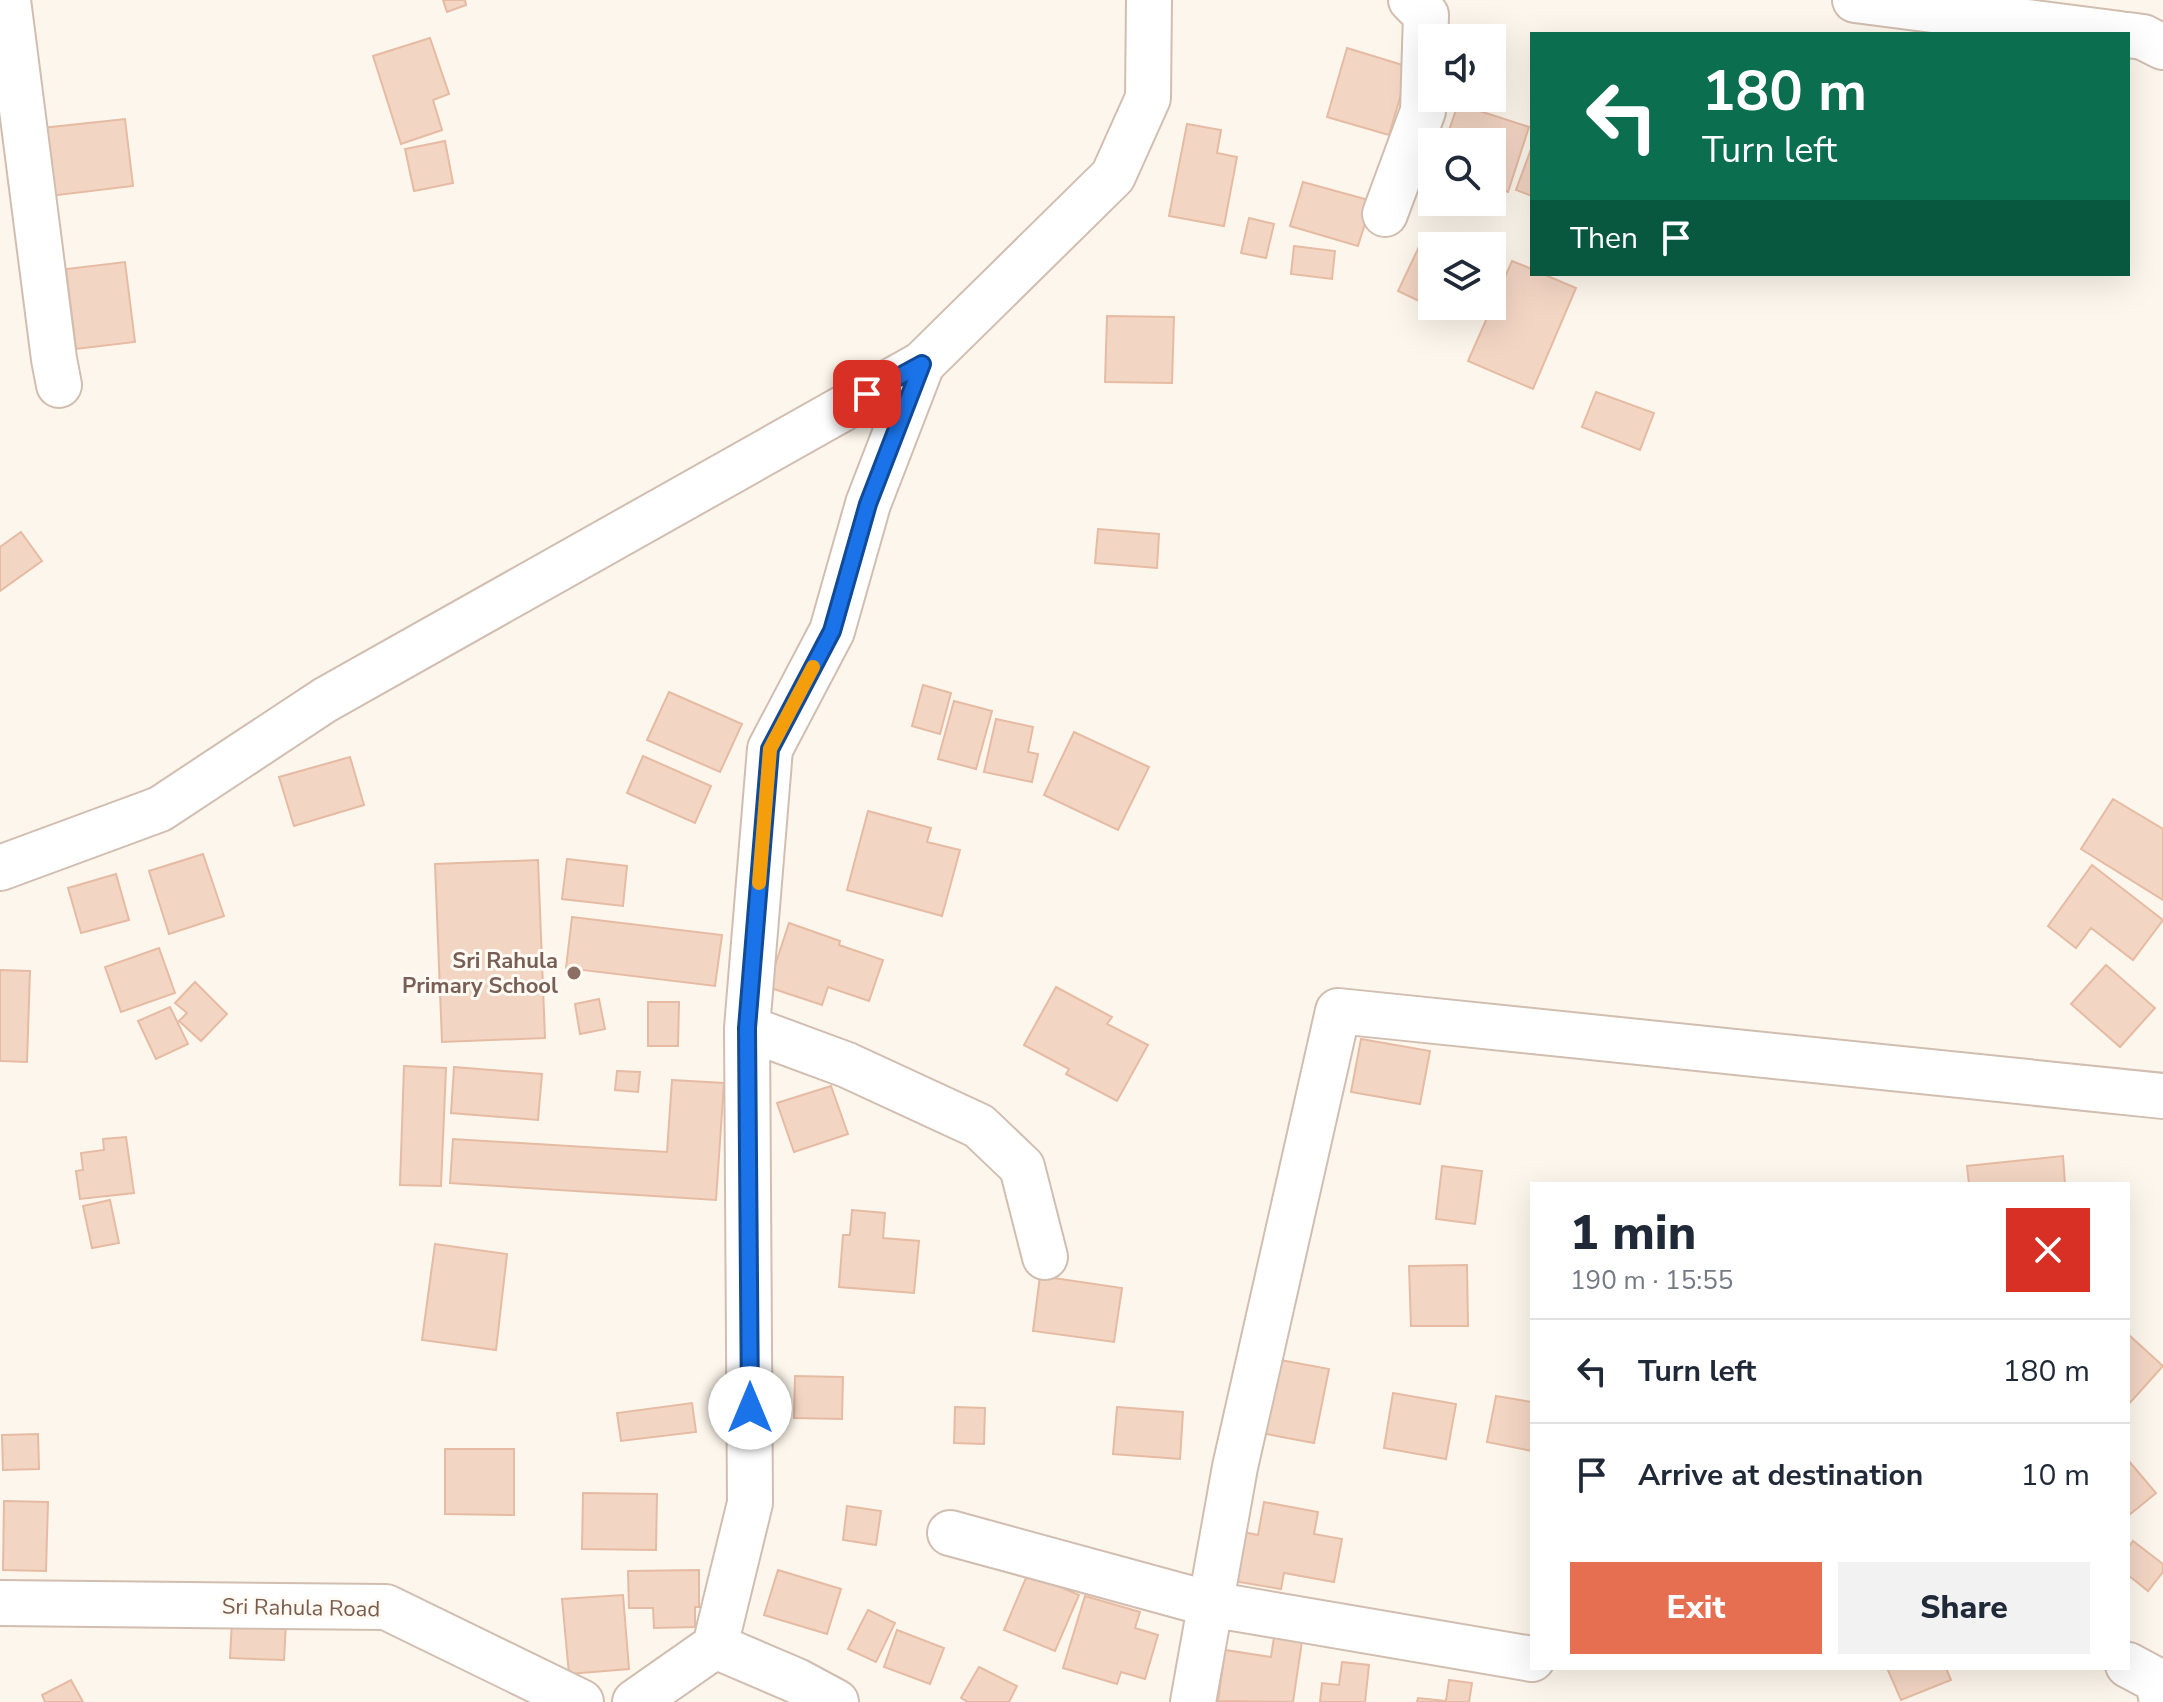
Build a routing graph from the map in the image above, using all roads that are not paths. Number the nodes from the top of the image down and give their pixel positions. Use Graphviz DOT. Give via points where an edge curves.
graph roads {
  1 [pos="8,0"];
  2 [pos="1149,0"];
  3 [pos="1411,0"];
  4 [pos="1855,0"];
  5 [pos="2104,32"];
  6 [pos="2130,35"];
  7 [pos="2163,47"];
  8 [pos="1385,214"];
  9 [pos="922,364"];
  10 [pos="59,385"];
  11 [pos="0,868"];
  12 [pos="747,1028"];
  13 [pos="2163,1096"];
  14 [pos="1045,1257"];
  15 [pos="950,1533"];
  16 [pos="0,1603"];
  17 [pos="1210,1604"];
  18 [pos="715,1646"];
  19 [pos="1530,1659"];
  20 [pos="2130,1666"];
  21 [pos="581,1702"];
  22 [pos="635,1702"];
  23 [pos="836,1702"];
  24 [pos="1193,1702"];
  25 [pos="2162,1702"];
  1 -- 10 [label="street"];
  2 -- 9 [label="street" via="1148,98 1113,176"];
  3 -- 8 [label="street" via="1426,15 1423,111"];
  4 -- 5 [label="street"];
  6 -- 7 [label="street"];
  9 -- 11 [label="street" via="325,700 160,809"];
  9 -- 12 [label="street" via="868,504 832,631 770,749"];
  12 -- 14 [label="street" via="847,1065 979,1126 1022,1167"];
  12 -- 18 [label="street" via="750,1503"];
  13 -- 17 [label="street" via="1338,1011 1235,1467"];
  15 -- 17 [label="street"];
  16 -- 21 [label="street, Sri Rahula Road" via="386,1607"];
  17 -- 19 [label="street"];
  17 -- 24 [label="street"];
  18 -- 22 [label="street"];
  18 -- 23 [label="street"];
  20 -- 25 [label="street" via="2158,1681"];
}
